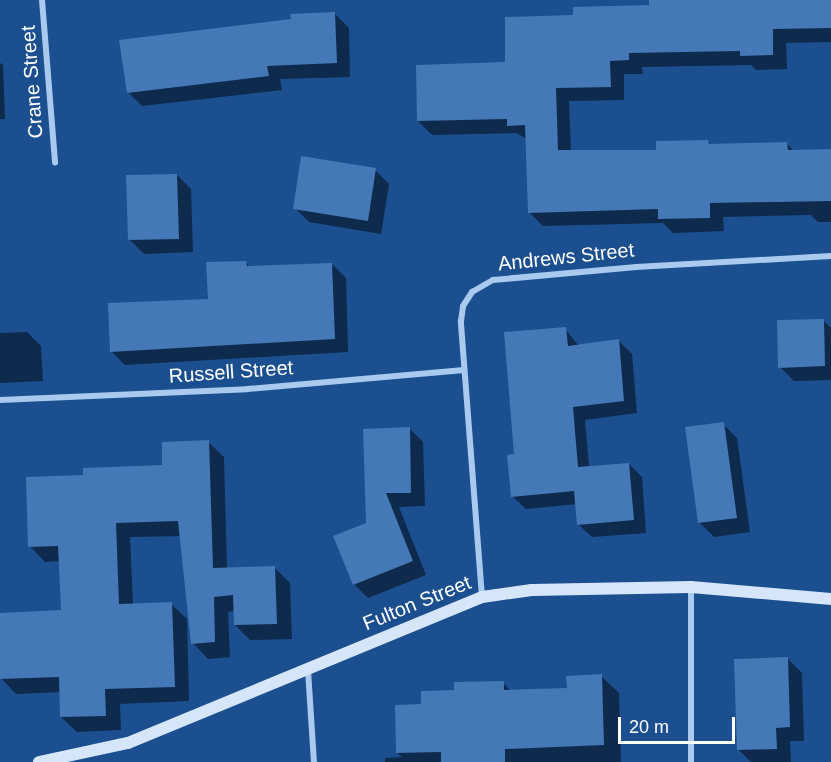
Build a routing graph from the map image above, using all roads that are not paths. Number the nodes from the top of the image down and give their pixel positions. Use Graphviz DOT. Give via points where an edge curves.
graph roads {
  1 [pos="42,0"];
  2 [pos="55,162"];
  3 [pos="831,256"];
  4 [pos="464,370"];
  5 [pos="0,399"];
  6 [pos="691,587"];
  7 [pos="482,597"];
  8 [pos="831,599"];
  9 [pos="308,670"];
  10 [pos="39,762"];
  11 [pos="314,762"];
  12 [pos="691,762"];
  1 -- 2 [label="street, Crane Street"];
  3 -- 4 [label="street, Andrews Street" via="636,267 485,283 472,292 461,314"];
  4 -- 5 [label="street, Russell Street" via="247,389"];
  4 -- 7 [label="street, Andrews Street"];
  6 -- 7 [label="street, Fulton Street" via="532,590"];
  6 -- 8 [label="street, Fulton Street"];
  6 -- 12 [label="street"];
  7 -- 9 [label="street, Fulton Street"];
  9 -- 10 [label="street, Fulton Street" via="128,743"];
  9 -- 11 [label="street"];
}
